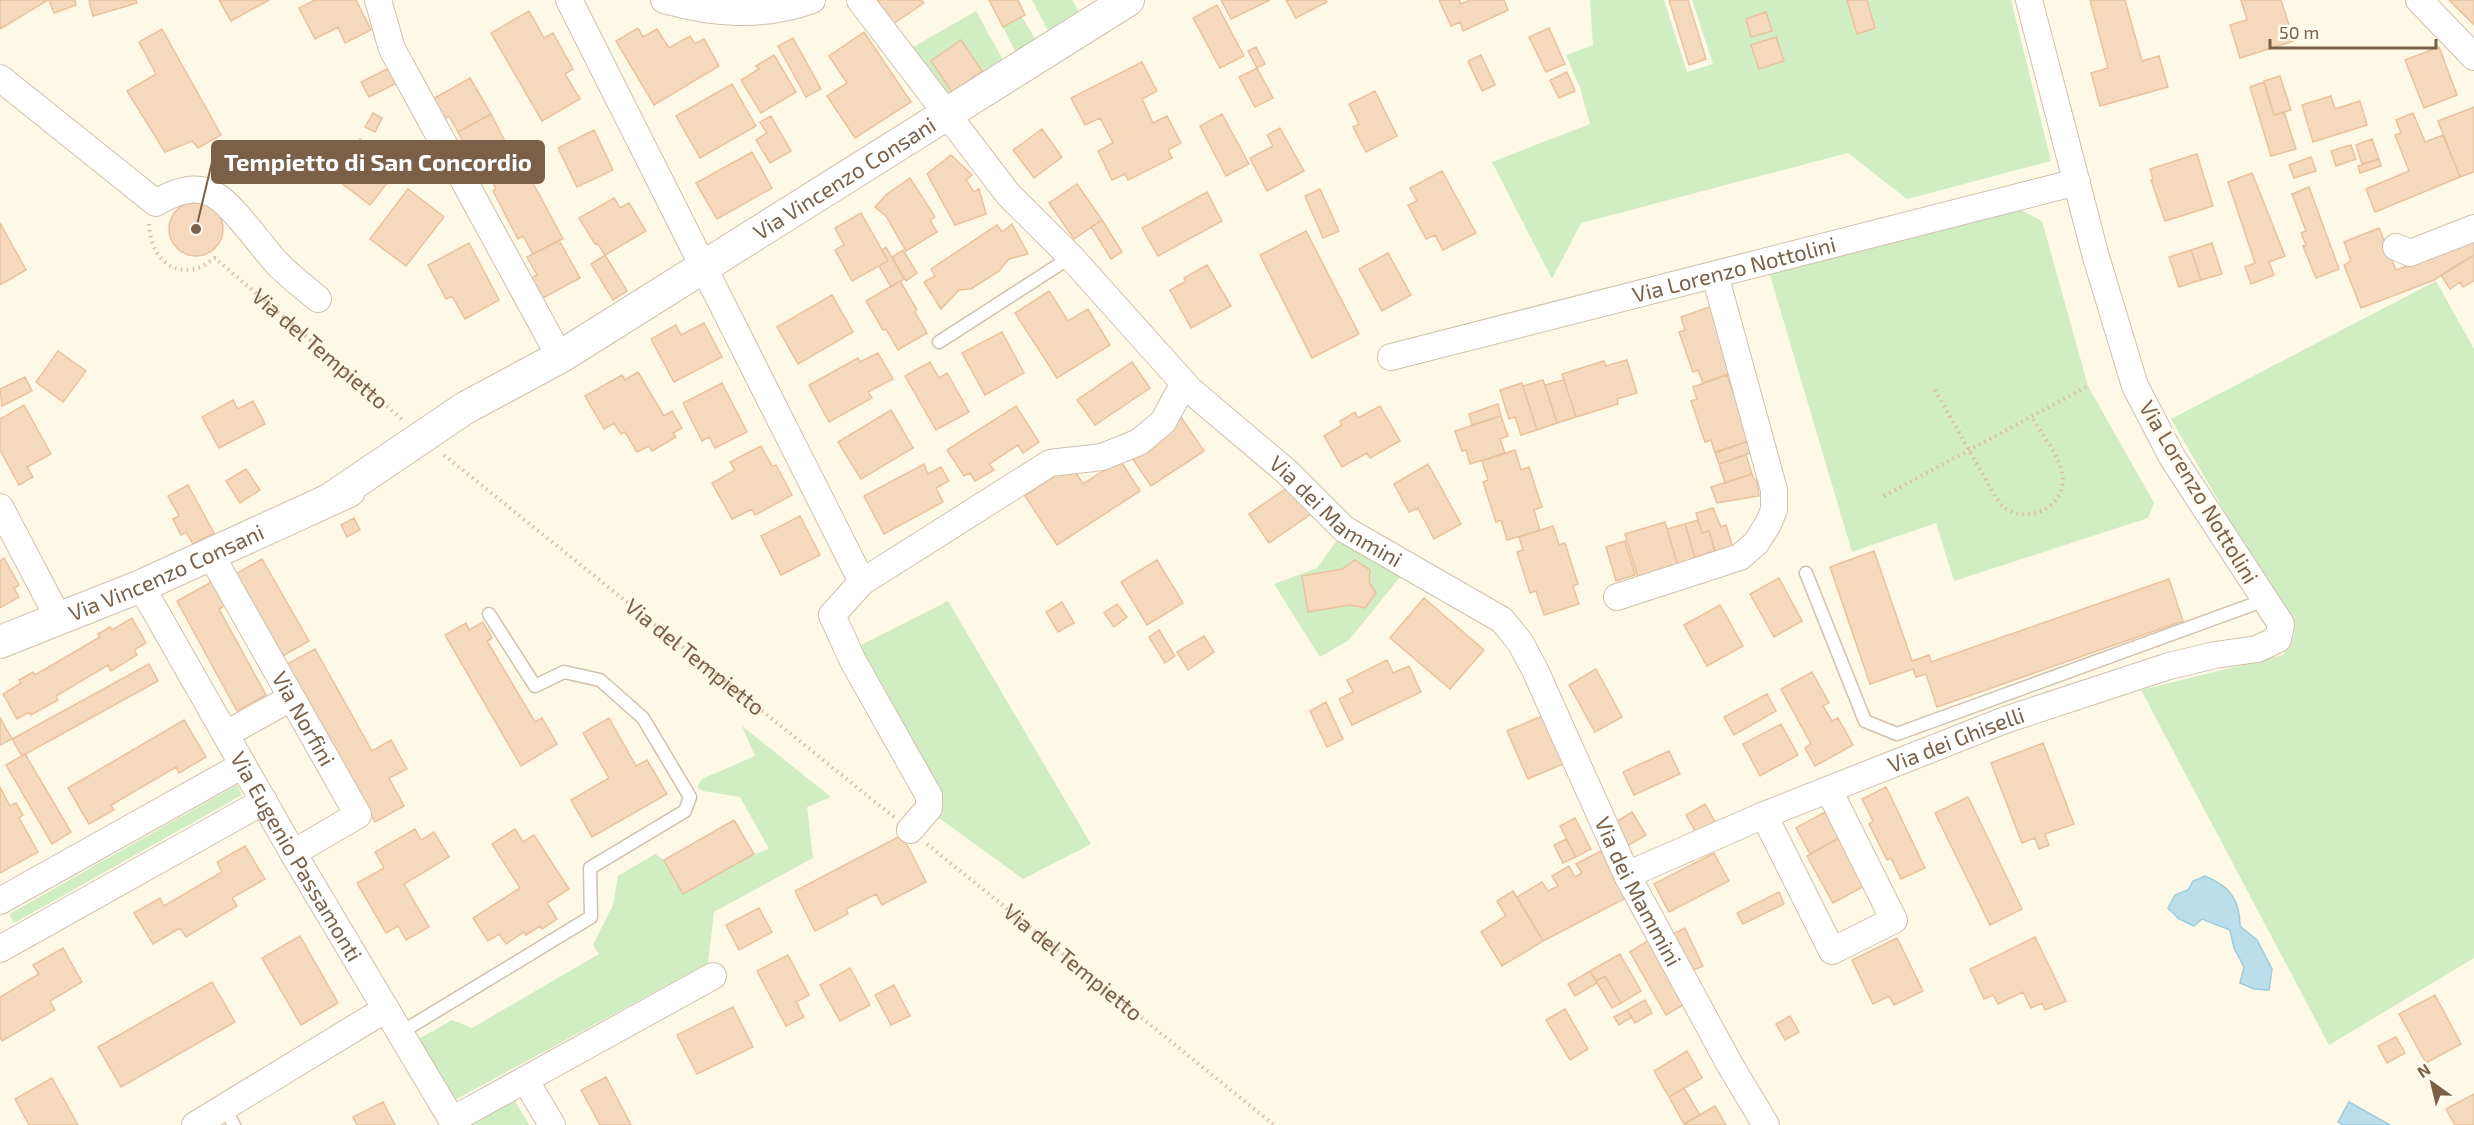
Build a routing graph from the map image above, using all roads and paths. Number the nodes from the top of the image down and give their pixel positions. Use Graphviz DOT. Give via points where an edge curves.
graph roads {
  1 [pos="378,0"];
  2 [pos="568,0"];
  3 [pos="664,0"];
  4 [pos="860,0"];
  5 [pos="1128,0"];
  6 [pos="2029,0"];
  7 [pos="2419,0"];
  8 [pos="805,1"];
  9 [pos="2474,57"];
  10 [pos="0,78"];
  11 [pos="947,115"];
  12 [pos="2076,182"];
  13 [pos="156,203"];
  14 [pos="2474,228"];
  15 [pos="2396,248"];
  16 [pos="1071,257"];
  17 [pos="703,267"];
  18 [pos="1715,275"];
  19 [pos="318,300"];
  20 [pos="939,342"];
  21 [pos="560,357"];
  22 [pos="1391,357"];
  23 [pos="1184,383"];
  24 [pos="2088,386"];
  25 [pos="1935,390"];
  26 [pos="2032,417"];
  27 [pos="428,442"];
  28 [pos="1968,451"];
  29 [pos="1884,496"];
  30 [pos="0,507"];
  31 [pos="211,555"];
  32 [pos="1806,573"];
  33 [pos="861,582"];
  34 [pos="141,586"];
  35 [pos="1617,597"];
  36 [pos="2265,600"];
  37 [pos="489,614"];
  38 [pos="59,619"];
  39 [pos="2281,624"];
  40 [pos="0,642"];
  41 [pos="291,698"];
  42 [pos="226,735"];
  43 [pos="243,765"];
  44 [pos="1829,790"];
  45 [pos="264,801"];
  46 [pos="1764,815"];
  47 [pos="910,830"];
  48 [pos="293,853"];
  49 [pos="1627,875"];
  50 [pos="0,900"];
  51 [pos="3,940"];
  52 [pos="713,976"];
  53 [pos="386,1009"];
  54 [pos="400,1033"];
  55 [pos="526,1081"];
  56 [pos="229,1116"];
  57 [pos="454,1123"];
  58 [pos="195,1125"];
  59 [pos="552,1125"];
  60 [pos="1274,1125"];
  61 [pos="1766,1125"];
  1 -- 21 [label="street" via="392,49"];
  2 -- 17 [label="street"];
  3 -- 8 [label="street" via="716,12 741,13 772,11"];
  4 -- 11 [label="street, Via dei Mammini"];
  5 -- 11 [label="street, Via Vincenzo Consani"];
  6 -- 12 [label="street, Via Lorenzo Nottolini"];
  7 -- 9 [label="street"];
  10 -- 13 [label="street"];
  11 -- 16 [label="street, Via dei Mammini" via="1008,194"];
  11 -- 17 [label="street, Via Vincenzo Consani"];
  12 -- 18 [label="street, Via Lorenzo Nottolini"];
  12 -- 36 [label="street, Via Lorenzo Nottolini" via="2135,386 2172,457"];
  13 -- 19 [label="street, Via del Tempietto" via="173,193 195,190 213,194 271,257"];
  13 -- 27 [label="path, Via del Tempietto" via="149,217 150,236 157,254 169,267 198,268 215,258"];
  14 -- 15 [label="street" via="2410,253"];
  16 -- 20 [label="lane"];
  16 -- 23 [label="street, Via dei Mammini"];
  17 -- 21 [label="street, Via Vincenzo Consani"];
  17 -- 33 [label="street"];
  18 -- 22 [label="street, Via Lorenzo Nottolini"];
  18 -- 35 [label="street" via="1774,490 1774,510 1756,543 1740,557"];
  21 -- 27 [label="street, Via Vincenzo Consani" via="477,419"];
  23 -- 33 [label="street" via="1164,422 1139,442 1102,457 1050,464"];
  23 -- 49 [label="street, Via dei Mammini" via="1287,472 1344,529 1502,620 1535,670"];
  24 -- 26 [label="path"];
  25 -- 28 [label="path"];
  26 -- 28 [label="path"];
  26 -- 28 [label="path" via="2062,470 2058,498 2047,508 2034,514 2019,514 2004,508"];
  27 -- 31 [label="street, Via Vincenzo Consani" via="329,500"];
  27 -- 47 [label="path, Via del Tempietto"];
  28 -- 29 [label="path"];
  30 -- 38 [label="street"];
  31 -- 34 [label="street, Via Vincenzo Consani"];
  31 -- 41 [label="street, Via Norfini"];
  32 -- 36 [label="lane" via="1865,721 1897,734"];
  33 -- 47 [label="street" via="832,615 929,796 929,808"];
  34 -- 38 [label="street, Via Vincenzo Consani"];
  34 -- 42 [label="street, Via Eugenio Passamonti"];
  36 -- 39 [label="street, Via Lorenzo Nottolini"];
  37 -- 54 [label="lane" via="534,686 564,672 600,680 643,718 690,797 685,811 590,868 591,917"];
  38 -- 40 [label="street, Via Vincenzo Consani"];
  39 -- 44 [label="street, Via dei Ghiselli" via="2278,639 2257,649 2215,655 2147,673 2005,720"];
  41 -- 42 [label="street"];
  41 -- 48 [label="street, Via Norfini" via="358,815"];
  42 -- 43 [label="street, Via Eugenio Passamonti"];
  43 -- 45 [label="street, Via Eugenio Passamonti"];
  43 -- 50 [label="street"];
  44 -- 46 [label="street, Via dei Ghiselli"];
  44 -- 46 [label="street" via="1894,920 1832,951"];
  45 -- 48 [label="street, Via Eugenio Passamonti"];
  45 -- 51 [label="street"];
  46 -- 49 [label="street, Via dei Ghiselli"];
  47 -- 60 [label="path, Via del Tempietto"];
  48 -- 53 [label="street, Via Eugenio Passamonti"];
  49 -- 61 [label="street, Via dei Mammini"];
  52 -- 55 [label="street"];
  53 -- 54 [label="street, Via Eugenio Passamonti"];
  53 -- 56 [label="street"];
  54 -- 57 [label="street, Via Eugenio Passamonti"];
  55 -- 57 [label="street"];
  55 -- 59 [label="street"];
  56 -- 58 [label="street"];
}
